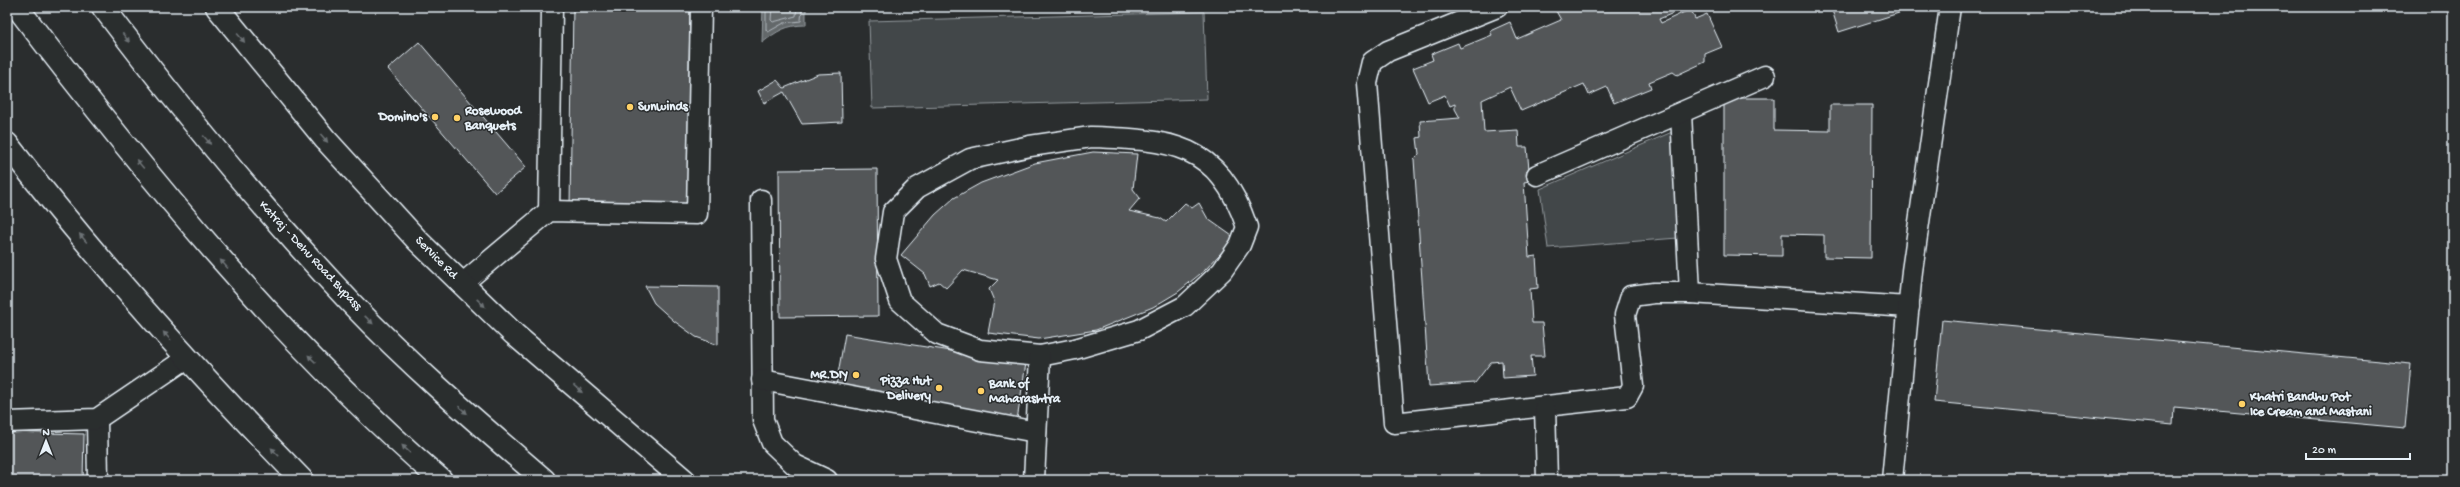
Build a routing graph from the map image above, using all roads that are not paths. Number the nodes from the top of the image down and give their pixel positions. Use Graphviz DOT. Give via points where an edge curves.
graph roads {
  1 [pos="17,7"];
  2 [pos="103,7"];
  3 [pos="217,7"];
  4 [pos="552,7"];
  5 [pos="701,7"];
  6 [pos="1497,7"];
  7 [pos="1950,7"];
  8 [pos="1765,76"];
  9 [pos="1681,113"];
  10 [pos="7,144"];
  11 [pos="1537,175"];
  12 [pos="761,200"];
  13 [pos="549,211"];
  14 [pos="462,284"];
  15 [pos="1690,293"];
  16 [pos="1908,306"];
  17 [pos="1040,356"];
  18 [pos="187,358"];
  19 [pos="762,380"];
  20 [pos="1545,407"];
  21 [pos="97,419"];
  22 [pos="7,422"];
  23 [pos="1036,432"];
  24 [pos="98,480"];
  25 [pos="302,480"];
  26 [pos="441,480"];
  27 [pos="544,480"];
  28 [pos="684,480"];
  29 [pos="827,480"];
  30 [pos="1034,480"];
  31 [pos="1547,480"];
  32 [pos="1892,480"];
  26 -- 1 [label="main road, one-way" via="407,451 304,351 205,242 106,124"];
  2 -- 27 [label="main road, Katraj - Dehu Road Bypass, one-way" via="160,83 256,199 353,304 453,401"];
  3 -- 14 [label="main road, Service Rd, one-way" via="325,139 418,241"];
  4 -- 13 [label="lane"];
  5 -- 13 [label="lane" via="697,214"];
  6 -- 20 [label="lane" via="1388,51 1372,62 1367,83 1394,423"];
  7 -- 16 [label="lane"];
  8 -- 9 [label="lane"];
  9 -- 11 [label="lane"];
  9 -- 15 [label="lane"];
  18 -- 10 [label="main road, one-way" via="136,302"];
  12 -- 19 [label="lane"];
  13 -- 14 [label="lane"];
  14 -- 28 [label="main road, Service Rd, one-way" via="514,334"];
  15 -- 16 [label="lane"];
  15 -- 20 [label="lane" via="1631,296 1625,315 1633,386 1627,397"];
  16 -- 32 [label="lane"];
  17 -- 17 [label="lane" via="1076,349 1139,330 1185,306 1222,271 1240,245 1247,228 1240,207 1225,182 1201,156 1177,146 1148,139 1091,137 1030,146 970,159 917,188 893,212 886,259 900,301 937,334 980,350"];
  17 -- 23 [label="lane"];
  18 -- 21 [label="lane"];
  25 -- 18 [label="main road, one-way"];
  19 -- 23 [label="lane"];
  19 -- 29 [label="lane" via="763,420 772,443 795,465"];
  20 -- 31 [label="lane"];
  21 -- 22 [label="lane"];
  21 -- 24 [label="lane"];
  23 -- 30 [label="lane"];
}
